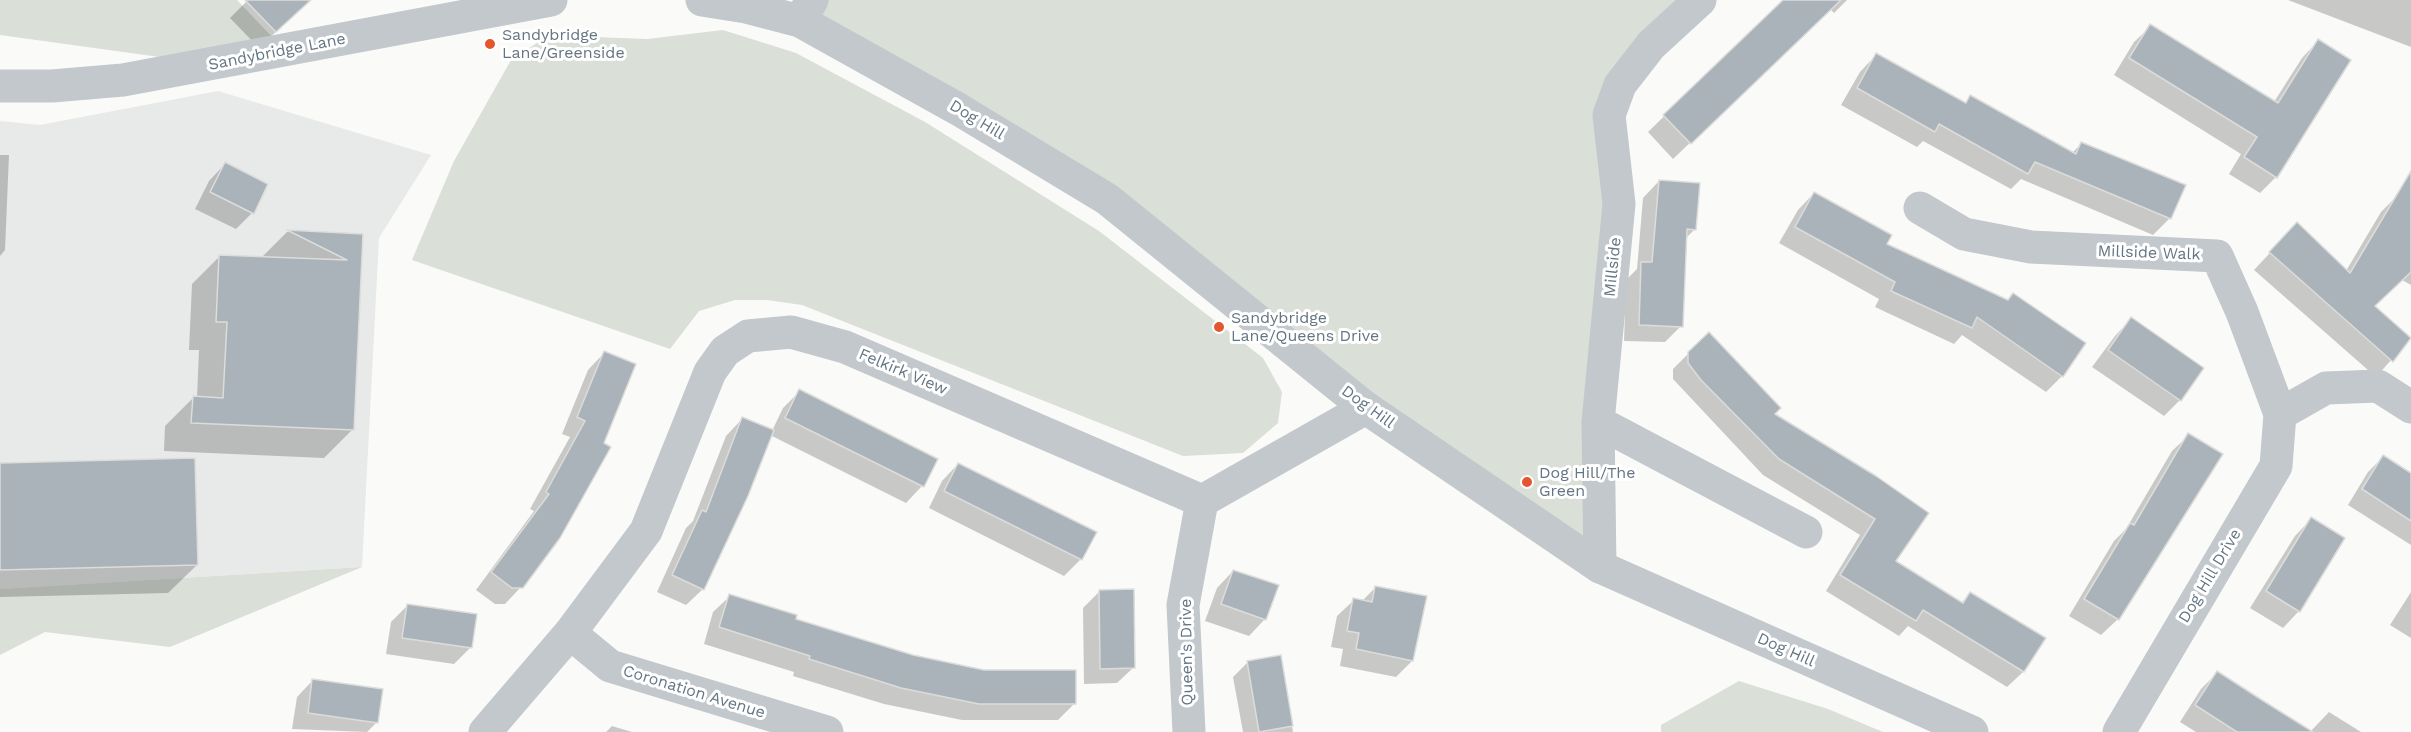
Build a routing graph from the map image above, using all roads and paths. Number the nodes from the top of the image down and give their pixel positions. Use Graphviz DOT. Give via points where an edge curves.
graph roads {
  1 [pos="551,0"];
  2 [pos="702,0"];
  3 [pos="1700,0"];
  4 [pos="806,10"];
  5 [pos="0,86"];
  6 [pos="1920,208"];
  7 [pos="2411,407"];
  8 [pos="1366,408"];
  9 [pos="2280,414"];
  10 [pos="1598,422"];
  11 [pos="1202,501"];
  12 [pos="1806,531"];
  13 [pos="1600,567"];
  14 [pos="570,633"];
  15 [pos="485,732"];
  16 [pos="828,732"];
  17 [pos="1189,732"];
  18 [pos="1972,732"];
  19 [pos="2119,732"];
  1 -- 5 [label="street, Sandybridge Lane" via="123,80"];
  2 -- 4 [label="street"];
  3 -- 10 [label="street, Millside" via="1651,45 1620,85 1609,115 1619,204"];
  4 -- 8 [label="street, Dog Hill" via="958,109 1107,199"];
  6 -- 9 [label="street, Millside Walk" via="1964,234 2031,247 2217,255"];
  7 -- 9 [label="street" via="2378,386 2326,388"];
  8 -- 11 [label="street"];
  8 -- 13 [label="street, Dog Hill"];
  9 -- 19 [label="street, Dog Hill Drive" via="2276,466"];
  10 -- 12 [label="street"];
  10 -- 13 [label="street, Millside"];
  11 -- 14 [label="street, Felkirk View" via="845,347 791,332 748,336 725,351 710,372 646,531"];
  11 -- 17 [label="street, Queen's Drive" via="1183,604"];
  13 -- 18 [label="street, Dog Hill"];
  14 -- 15 [label="street"];
  14 -- 16 [label="street, Coronation Avenue" via="610,666"];
}
